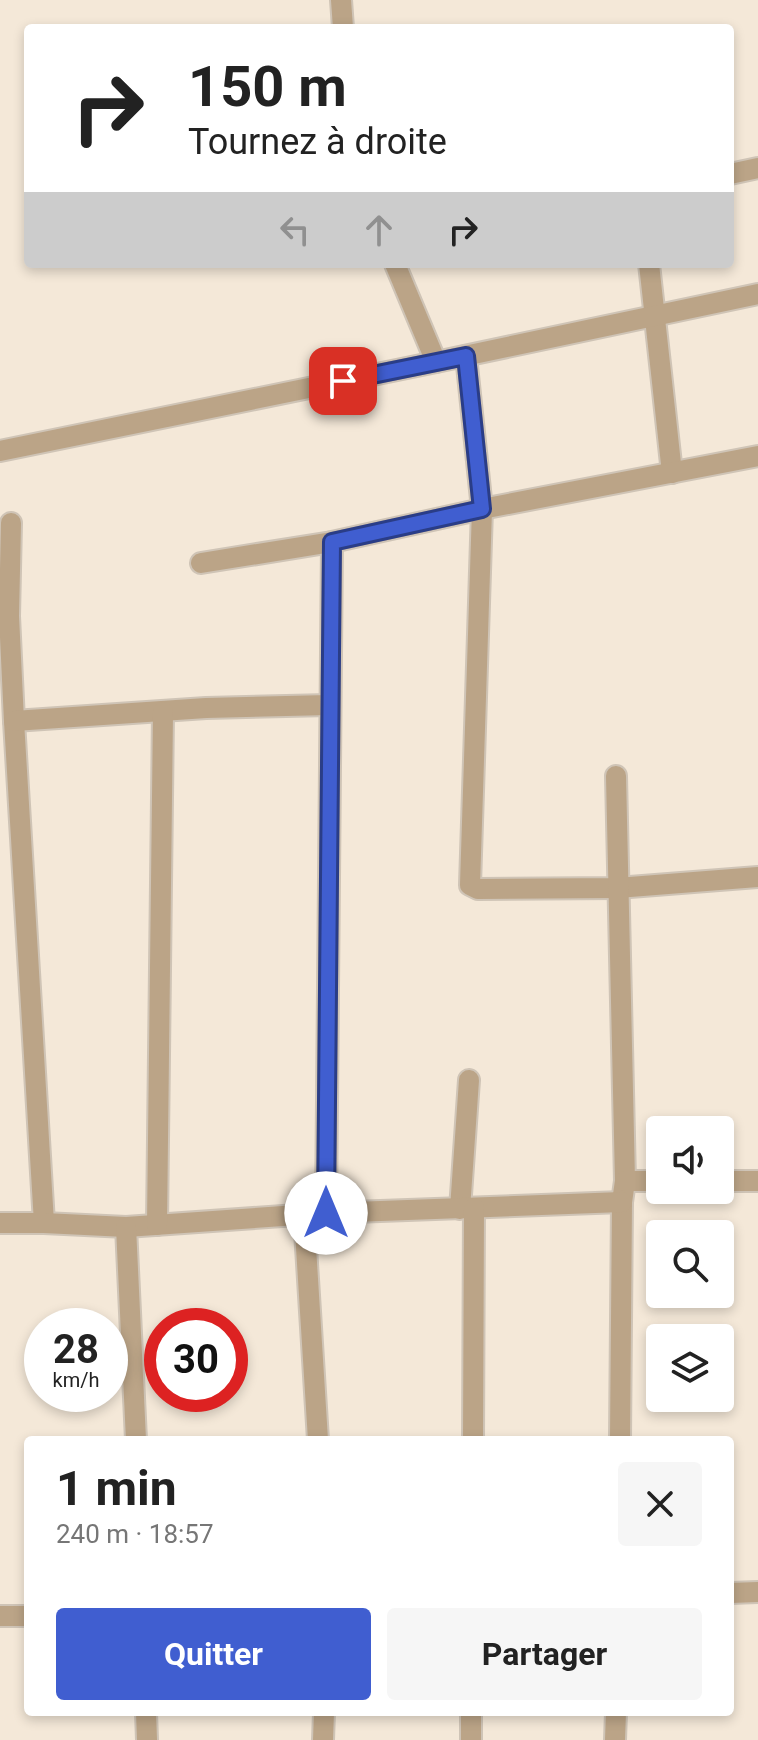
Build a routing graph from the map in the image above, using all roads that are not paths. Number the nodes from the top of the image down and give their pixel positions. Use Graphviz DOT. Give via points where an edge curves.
graph roads {
  1 [pos="341,0"];
  2 [pos="343,24"];
  3 [pos="758,168"];
  4 [pos="734,173"];
  5 [pos="397,268"];
  6 [pos="649,268"];
  7 [pos="758,294"];
  8 [pos="655,315"];
  9 [pos="466,356"];
  10 [pos="436,362"];
  11 [pos="0,451"];
  12 [pos="758,456"];
  13 [pos="672,473"];
  14 [pos="482,509"];
  15 [pos="11,523"];
  16 [pos="332,542"];
  17 [pos="201,563"];
  18 [pos="5,616"];
  19 [pos="329,705"];
  20 [pos="163,712"];
  21 [pos="14,721"];
  22 [pos="616,776"];
  23 [pos="9,786"];
  24 [pos="758,877"];
  25 [pos="617,888"];
  26 [pos="469,1080"];
  27 [pos="734,1181"];
  28 [pos="758,1181"];
  29 [pos="646,1185"];
  30 [pos="624,1192"];
  31 [pos="467,1209"];
  32 [pos="326,1213"];
  33 [pos="304,1215"];
  34 [pos="0,1223"];
  35 [pos="44,1223"];
  36 [pos="157,1225"];
  37 [pos="126,1227"];
  38 [pos="136,1436"];
  39 [pos="318,1436"];
  40 [pos="473,1436"];
  41 [pos="620,1436"];
  42 [pos="758,1592"];
  43 [pos="734,1593"];
  44 [pos="0,1616"];
  45 [pos="24,1616"];
  46 [pos="146,1716"];
  47 [pos="324,1716"];
  48 [pos="471,1716"];
  49 [pos="616,1716"];
  50 [pos="147,1740"];
  51 [pos="323,1740"];
  52 [pos="471,1740"];
  53 [pos="615,1740"];
  1 -- 2 [label="street"];
  3 -- 4 [label="street"];
  5 -- 10 [label="street"];
  6 -- 8 [label="street"];
  7 -- 8 [label="street"];
  8 -- 9 [label="street"];
  8 -- 13 [label="street"];
  9 -- 10 [label="street"];
  9 -- 14 [label="street"];
  10 -- 11 [label="street"];
  12 -- 13 [label="street"];
  13 -- 14 [label="street"];
  14 -- 16 [label="street"];
  14 -- 25 [label="street" via="470,885"];
  15 -- 18 [label="street"];
  16 -- 17 [label="street"];
  16 -- 19 [label="street"];
  18 -- 21 [label="street"];
  19 -- 20 [label="street"];
  19 -- 32 [label="street"];
  20 -- 21 [label="street"];
  20 -- 36 [label="street"];
  21 -- 23 [label="street"];
  22 -- 25 [label="street"];
  23 -- 35 [label="street"];
  24 -- 25 [label="street"];
  25 -- 30 [label="street"];
  26 -- 31 [label="street"];
  27 -- 28 [label="street"];
  29 -- 30 [label="street"];
  30 -- 31 [label="street"];
  30 -- 41 [label="street"];
  31 -- 32 [label="street"];
  31 -- 40 [label="street"];
  32 -- 33 [label="street"];
  33 -- 36 [label="street"];
  33 -- 39 [label="street"];
  34 -- 35 [label="street"];
  35 -- 37 [label="street"];
  36 -- 37 [label="street"];
  37 -- 38 [label="street"];
  42 -- 43 [label="street"];
  44 -- 45 [label="street"];
  46 -- 50 [label="street"];
  47 -- 51 [label="street"];
  48 -- 52 [label="street"];
  49 -- 53 [label="street"];
}
